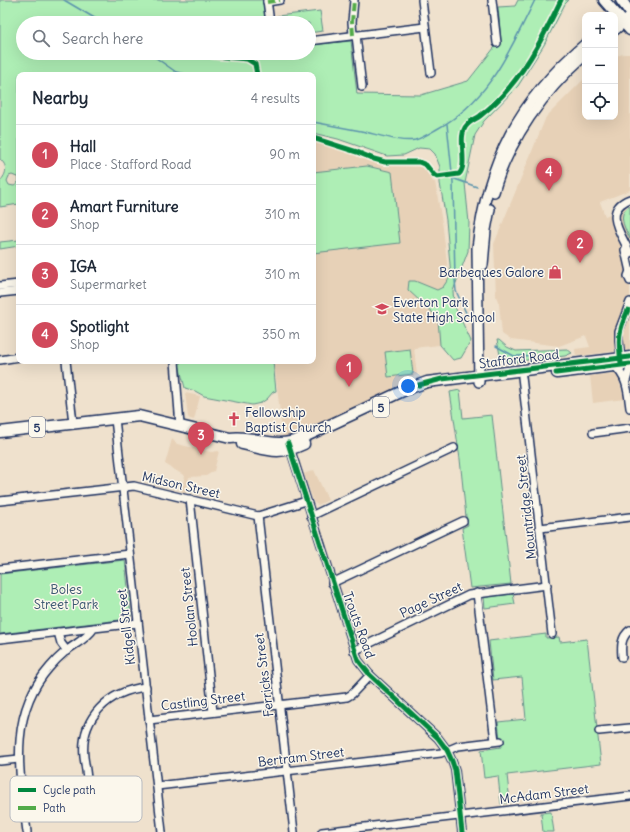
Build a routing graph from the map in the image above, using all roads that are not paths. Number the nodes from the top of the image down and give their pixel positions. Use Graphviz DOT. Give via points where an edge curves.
graph roads {
  1 [pos="280,0"];
  2 [pos="354,0"];
  3 [pos="422,0"];
  4 [pos="492,0"];
  5 [pos="604,0"];
  6 [pos="621,0"];
  7 [pos="267,1"];
  8 [pos="269,16"];
  9 [pos="625,18"];
  10 [pos="618,26"];
  11 [pos="425,27"];
  12 [pos="355,35"];
  13 [pos="316,40"];
  14 [pos="497,43"];
  15 [pos="582,47"];
  16 [pos="582,58"];
  17 [pos="431,73"];
  18 [pos="362,87"];
  19 [pos="630,199"];
  20 [pos="622,238"];
  21 [pos="630,253"];
  22 [pos="630,271"];
  23 [pos="630,281"];
  24 [pos="16,284"];
  25 [pos="0,286"];
  26 [pos="16,291"];
  27 [pos="0,293"];
  28 [pos="630,302"];
  29 [pos="630,313"];
  30 [pos="16,357"];
  31 [pos="0,360"];
  32 [pos="625,362"];
  33 [pos="66,364"];
  34 [pos="175,364"];
  35 [pos="522,377"];
  36 [pos="482,378"];
  37 [pos="626,381"];
  38 [pos="630,408"];
  39 [pos="114,419"];
  40 [pos="73,423"];
  41 [pos="180,426"];
  42 [pos="630,428"];
  43 [pos="0,432"];
  44 [pos="593,433"];
  45 [pos="289,447"];
  46 [pos="454,448"];
  47 [pos="122,488"];
  48 [pos="190,499"];
  49 [pos="306,501"];
  50 [pos="0,502"];
  51 [pos="258,516"];
  52 [pos="311,516"];
  53 [pos="630,517"];
  54 [pos="463,521"];
  55 [pos="540,528"];
  56 [pos="130,554"];
  57 [pos="0,569"];
  58 [pos="332,583"];
  59 [pos="547,585"];
  60 [pos="477,593"];
  61 [pos="138,623"];
  62 [pos="94,628"];
  63 [pos="630,630"];
  64 [pos="58,632"];
  65 [pos="552,634"];
  66 [pos="0,639"];
  67 [pos="67,651"];
  68 [pos="354,651"];
  69 [pos="622,657"];
  70 [pos="370,675"];
  71 [pos="146,687"];
  72 [pos="280,705"];
  73 [pos="213,712"];
  74 [pos="149,720"];
  75 [pos="630,728"];
  76 [pos="599,731"];
  77 [pos="447,750"];
  78 [pos="19,759"];
  79 [pos="0,762"];
  80 [pos="287,771"];
  81 [pos="21,776"];
  82 [pos="86,776"];
  83 [pos="157,786"];
  84 [pos="630,796"];
  85 [pos="460,816"];
  86 [pos="26,822"];
  87 [pos="27,832"];
  88 [pos="162,832"];
  89 [pos="294,832"];
  90 [pos="322,832"];
  91 [pos="462,832"];
  1 -- 7 [label="street"];
  2 -- 12 [label="street" via="352,22"];
  3 -- 11 [label="street"];
  4 -- 14 [label="street"];
  5 -- 9 [label="highway"];
  6 -- 9 [label="highway"];
  7 -- 8 [label="street"];
  9 -- 10 [label="main road"];
  11 -- 12 [label="street"];
  11 -- 17 [label="street"];
  12 -- 13 [label="street"];
  12 -- 18 [label="street"];
  15 -- 36 [label="main road" via="554,72 533,98 516,123 497,161 486,199 477,248"];
  16 -- 36 [label="main road" via="554,86 528,120 508,156 495,189 483,256"];
  19 -- 20 [label="street" via="619,206 615,214"];
  20 -- 21 [label="street"];
  20 -- 22 [label="street"];
  22 -- 23 [label="street"];
  24 -- 25 [label="street"];
  26 -- 27 [label="street"];
  28 -- 32 [label="street" via="619,330"];
  29 -- 32 [label="street" via="623,331"];
  30 -- 31 [label="street"];
  32 -- 35 [label="highway, Stafford Road / 5"];
  32 -- 36 [label="highway, Stafford Road / 5"];
  32 -- 37 [label="street"];
  32 -- 37 [label="street" via="621,372"];
  33 -- 40 [label="street"];
  34 -- 41 [label="street"];
  35 -- 36 [label="highway, Stafford Road / 5"];
  35 -- 55 [label="street, Mountridge Street"];
  36 -- 45 [label="highway, Stafford Road / 5" via="407,395"];
  37 -- 38 [label="street"];
  39 -- 40 [label="highway, Stafford Road / 5"];
  39 -- 41 [label="highway, Stafford Road / 5" via="143,417"];
  39 -- 47 [label="street, Kidgell Street"];
  40 -- 43 [label="highway, Stafford Road / 5"];
  41 -- 45 [label="highway, Stafford Road / 5" via="270,451 283,452"];
  42 -- 44 [label="street"];
  45 -- 49 [label="street, Trouts Road"];
  46 -- 52 [label="street"];
  47 -- 48 [label="street, Midson Street" via="140,487"];
  47 -- 50 [label="street, Midson Street"];
  47 -- 56 [label="street, Kidgell Street"];
  48 -- 51 [label="street, Midson Street"];
  48 -- 73 [label="street, Hoolan Street"];
  49 -- 51 [label="street"];
  49 -- 52 [label="street, Trouts Road"];
  51 -- 72 [label="street, Ferricks Street"];
  52 -- 58 [label="street, Trouts Road"];
  53 -- 55 [label="street"];
  54 -- 58 [label="street"];
  55 -- 59 [label="street, Mountridge Street"];
  56 -- 57 [label="street"];
  56 -- 61 [label="street, Kidgell Street"];
  58 -- 68 [label="street, Trouts Road"];
  59 -- 60 [label="street, Page Street"];
  59 -- 65 [label="street, Mountridge Street"];
  60 -- 68 [label="street, Page Street"];
  60 -- 77 [label="street, Bertram Street" via="497,741"];
  61 -- 62 [label="street"];
  61 -- 71 [label="street, Kidgell Street"];
  62 -- 64 [label="street"];
  62 -- 67 [label="street" via="89,636"];
  63 -- 69 [label="street" via="622,641"];
  64 -- 66 [label="street"];
  64 -- 67 [label="street"];
  67 -- 78 [label="street" via="44,674 28,703 20,735"];
  68 -- 70 [label="street, Trouts Road" via="360,665"];
  70 -- 72 [label="street, Castling Street" via="349,696"];
  70 -- 77 [label="street, Trouts Road" via="438,738"];
  71 -- 74 [label="street, Kidgell Street"];
  71 -- 82 [label="street" via="131,689 115,696 101,707 91,720 84,743"];
  72 -- 73 [label="street, Castling Street"];
  72 -- 80 [label="street, Ferricks Street"];
  73 -- 74 [label="street, Castling Street"];
  74 -- 83 [label="street, Kidgell Street"];
  75 -- 76 [label="street"];
  77 -- 80 [label="street, Bertram Street" via="441,753"];
  77 -- 85 [label="street, Trouts Road" via="455,770"];
  78 -- 79 [label="street"];
  78 -- 81 [label="street"];
  80 -- 83 [label="street, Bertram Street"];
  80 -- 89 [label="street, Ferricks Street"];
  83 -- 88 [label="street, Kidgell Street"];
  84 -- 85 [label="street, McAdam Street"];
  85 -- 90 [label="street, McAdam Street"];
  85 -- 91 [label="street, Trouts Road"];
  86 -- 87 [label="street"];
}
